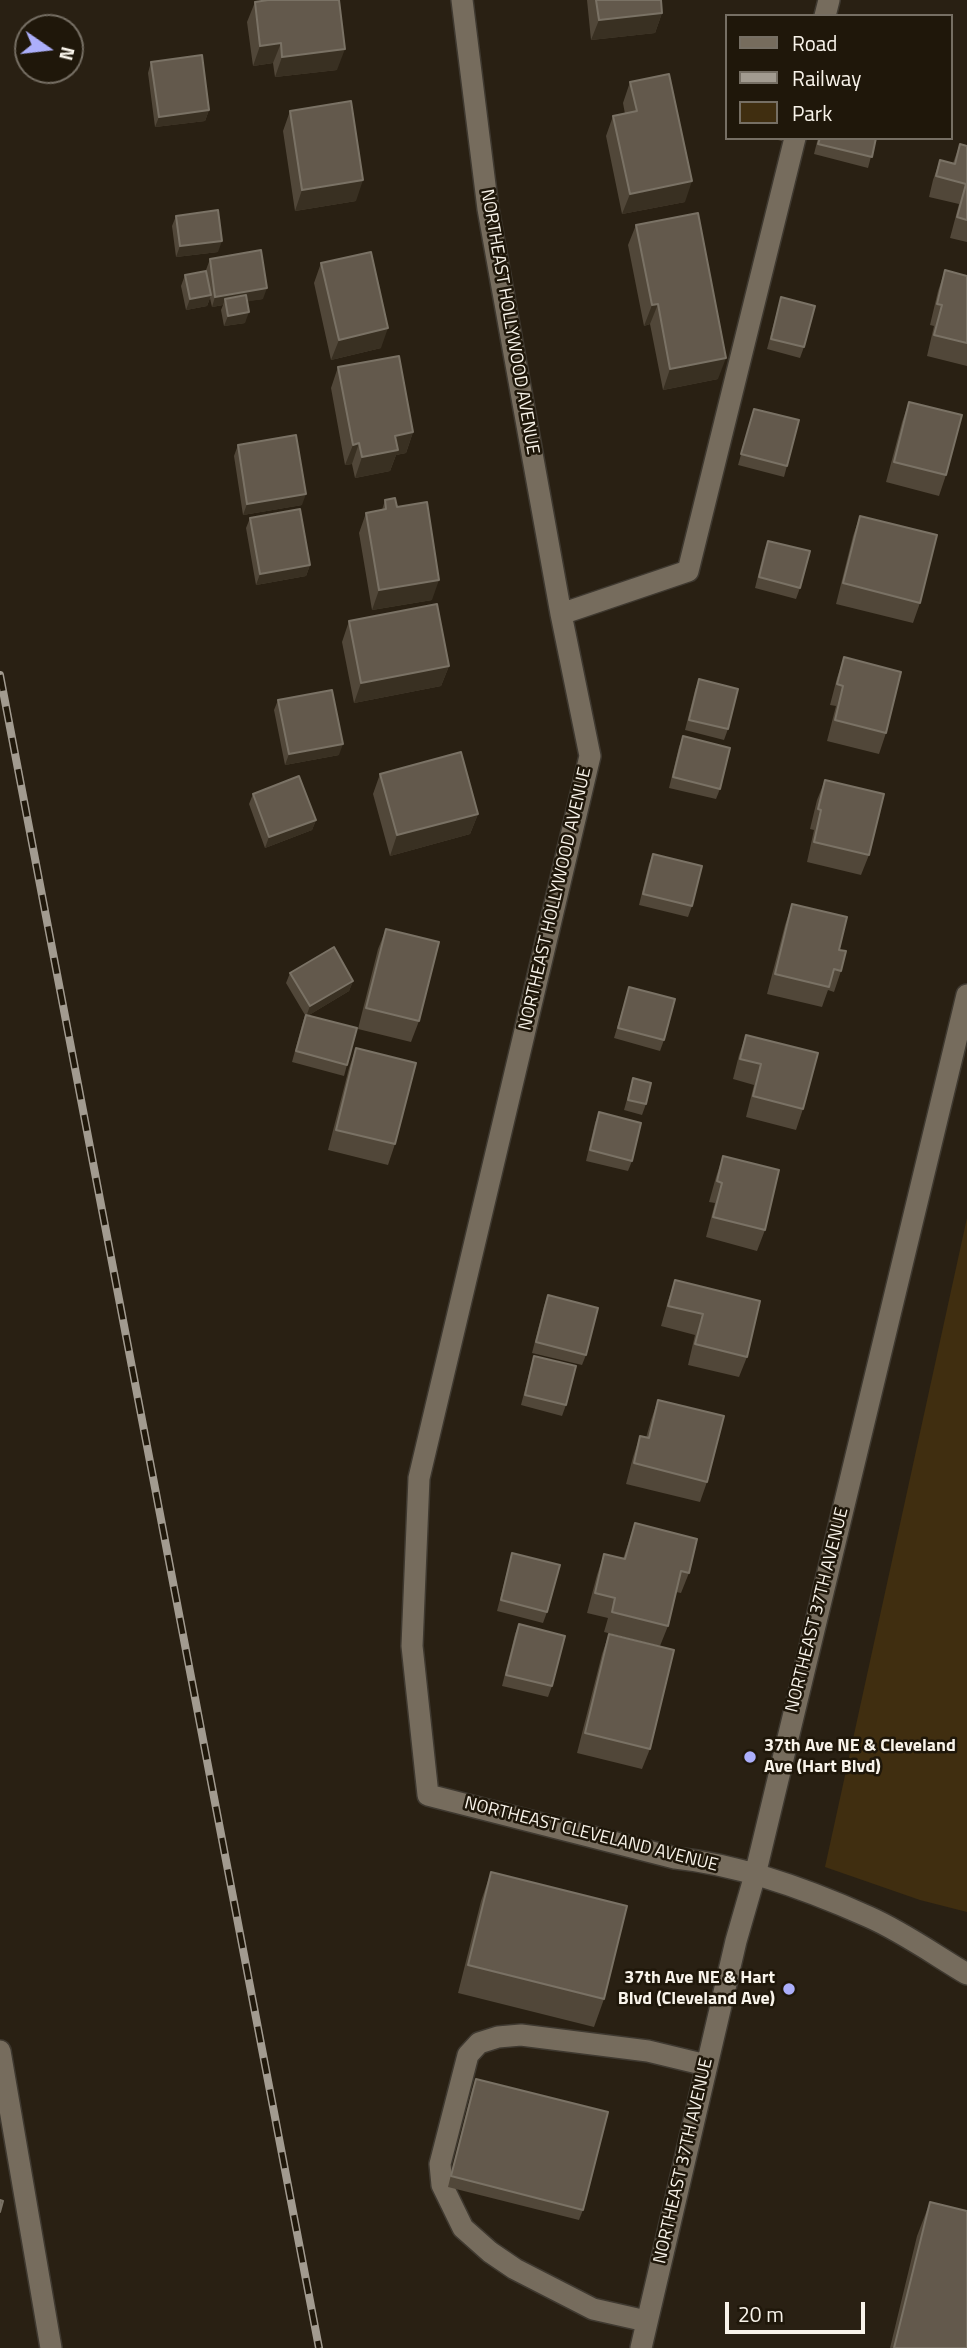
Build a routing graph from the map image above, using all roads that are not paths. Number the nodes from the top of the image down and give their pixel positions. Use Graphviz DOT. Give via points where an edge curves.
graph roads {
  1 [pos="462,0"];
  2 [pos="794,140"];
  3 [pos="561,614"];
  4 [pos="967,995"];
  5 [pos="428,1795"];
  6 [pos="755,1875"];
  7 [pos="967,1974"];
  8 [pos="0,2052"];
  9 [pos="706,2065"];
  10 [pos="646,2321"];
  11 [pos="51,2348"];
  12 [pos="640,2348"];
  1 -- 3 [label="street, NORTHEAST HOLLYWOOD AVENUE" via="488,209"];
  2 -- 3 [label="street" via="688,571"];
  3 -- 5 [label="street, NORTHEAST HOLLYWOOD AVENUE" via="590,757 419,1478 412,1646"];
  4 -- 6 [label="street, NORTHEAST 37TH AVENUE"];
  5 -- 6 [label="street, NORTHEAST CLEVELAND AVENUE"];
  6 -- 7 [label="street, NORTHEAST CLEVELAND AVENUE" via="831,1899"];
  6 -- 9 [label="street, NORTHEAST 37TH AVENUE"];
  8 -- 11 [label="street"];
  9 -- 10 [label="street, NORTHEAST 37TH AVENUE"];
  9 -- 10 [label="street" via="648,2051 521,2035 480,2043 468,2055 440,2164 442,2185 463,2228 490,2252 593,2309"];
  10 -- 12 [label="street, NORTHEAST 37TH AVENUE"];
}
